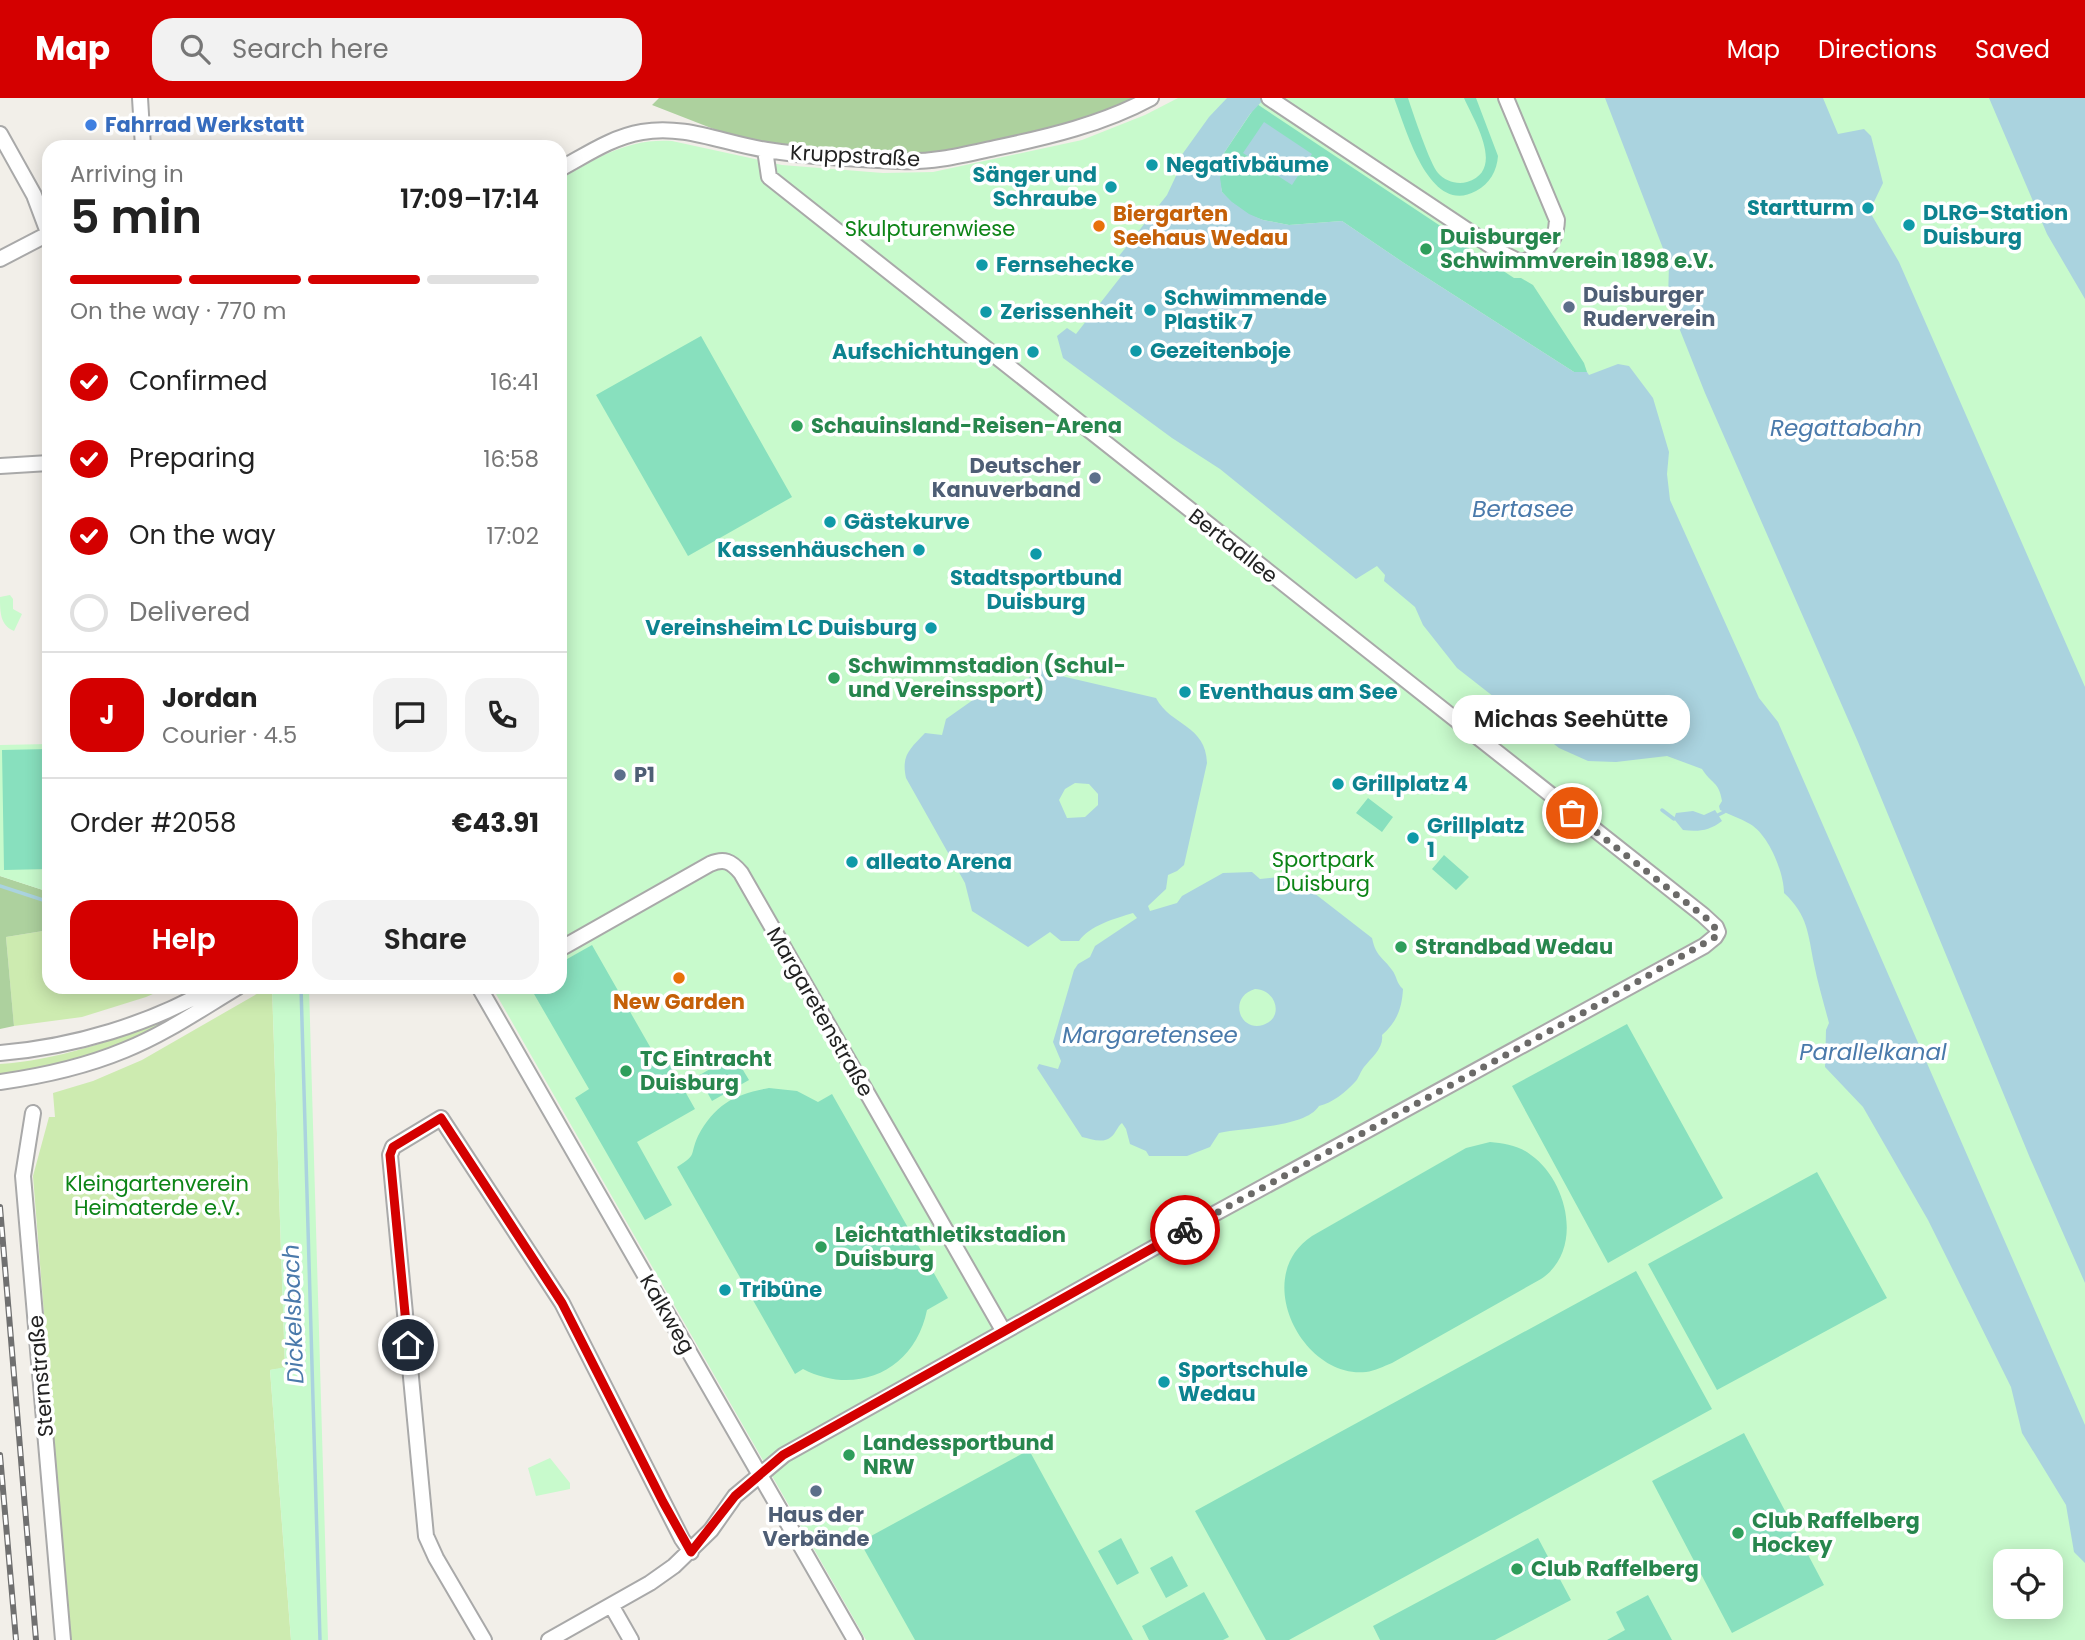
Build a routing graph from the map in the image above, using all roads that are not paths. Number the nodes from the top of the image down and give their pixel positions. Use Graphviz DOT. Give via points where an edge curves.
graph roads {
  1 [pos="140,98"];
  2 [pos="1152,98"];
  3 [pos="1269,98"];
  4 [pos="1506,98"];
  5 [pos="0,134"];
  6 [pos="143,140"];
  7 [pos="765,150"];
  8 [pos="567,165"];
  9 [pos="42,216"];
  10 [pos="42,238"];
  11 [pos="0,259"];
  12 [pos="42,463"];
  13 [pos="0,466"];
  14 [pos="567,945"];
  15 [pos="201,994"];
  16 [pos="226,994"];
  17 [pos="486,994"];
  18 [pos="0,1054"];
  19 [pos="0,1082"];
  20 [pos="33,1113"];
  21 [pos="1004,1332"];
  22 [pos="760,1475"];
  23 [pos="691,1552"];
  24 [pos="611,1605"];
  25 [pos="63,1640"];
  26 [pos="484,1640"];
  27 [pos="549,1640"];
  28 [pos="631,1640"];
  29 [pos="855,1640"];
  1 -- 6 [label="street"];
  2 -- 7 [label="street, Kruppstraße" via="1063,133 941,160 903,162"];
  3 -- 4 [label="street" via="1520,262 1549,247 1557,220"];
  5 -- 9 [label="street"];
  7 -- 8 [label="street, Kruppstraße" via="682,131 643,131 602,145"];
  7 -- 21 [label="street, Bertaallee" via="769,177 1703,915 1718,932 1704,946"];
  10 -- 11 [label="street"];
  12 -- 13 [label="street"];
  14 -- 21 [label="street, Margaretenstraße" via="710,864 719,860 734,865"];
  15 -- 18 [label="street" via="170,1010 103,1033"];
  16 -- 19 [label="street" via="127,1050 48,1075"];
  17 -- 22 [label="street, Kalkweg"];
  20 -- 25 [label="street, Sternstraße" via="23,1176"];
  21 -- 22 [label="street" via="783,1455"];
  22 -- 23 [label="street" via="735,1496"];
  22 -- 29 [label="street, Kalkweg"];
  23 -- 24 [label="street"];
  23 -- 26 [label="street" via="562,1303 441,1118 393,1147 390,1155 426,1536"];
  24 -- 27 [label="street"];
  24 -- 28 [label="street"];
}
